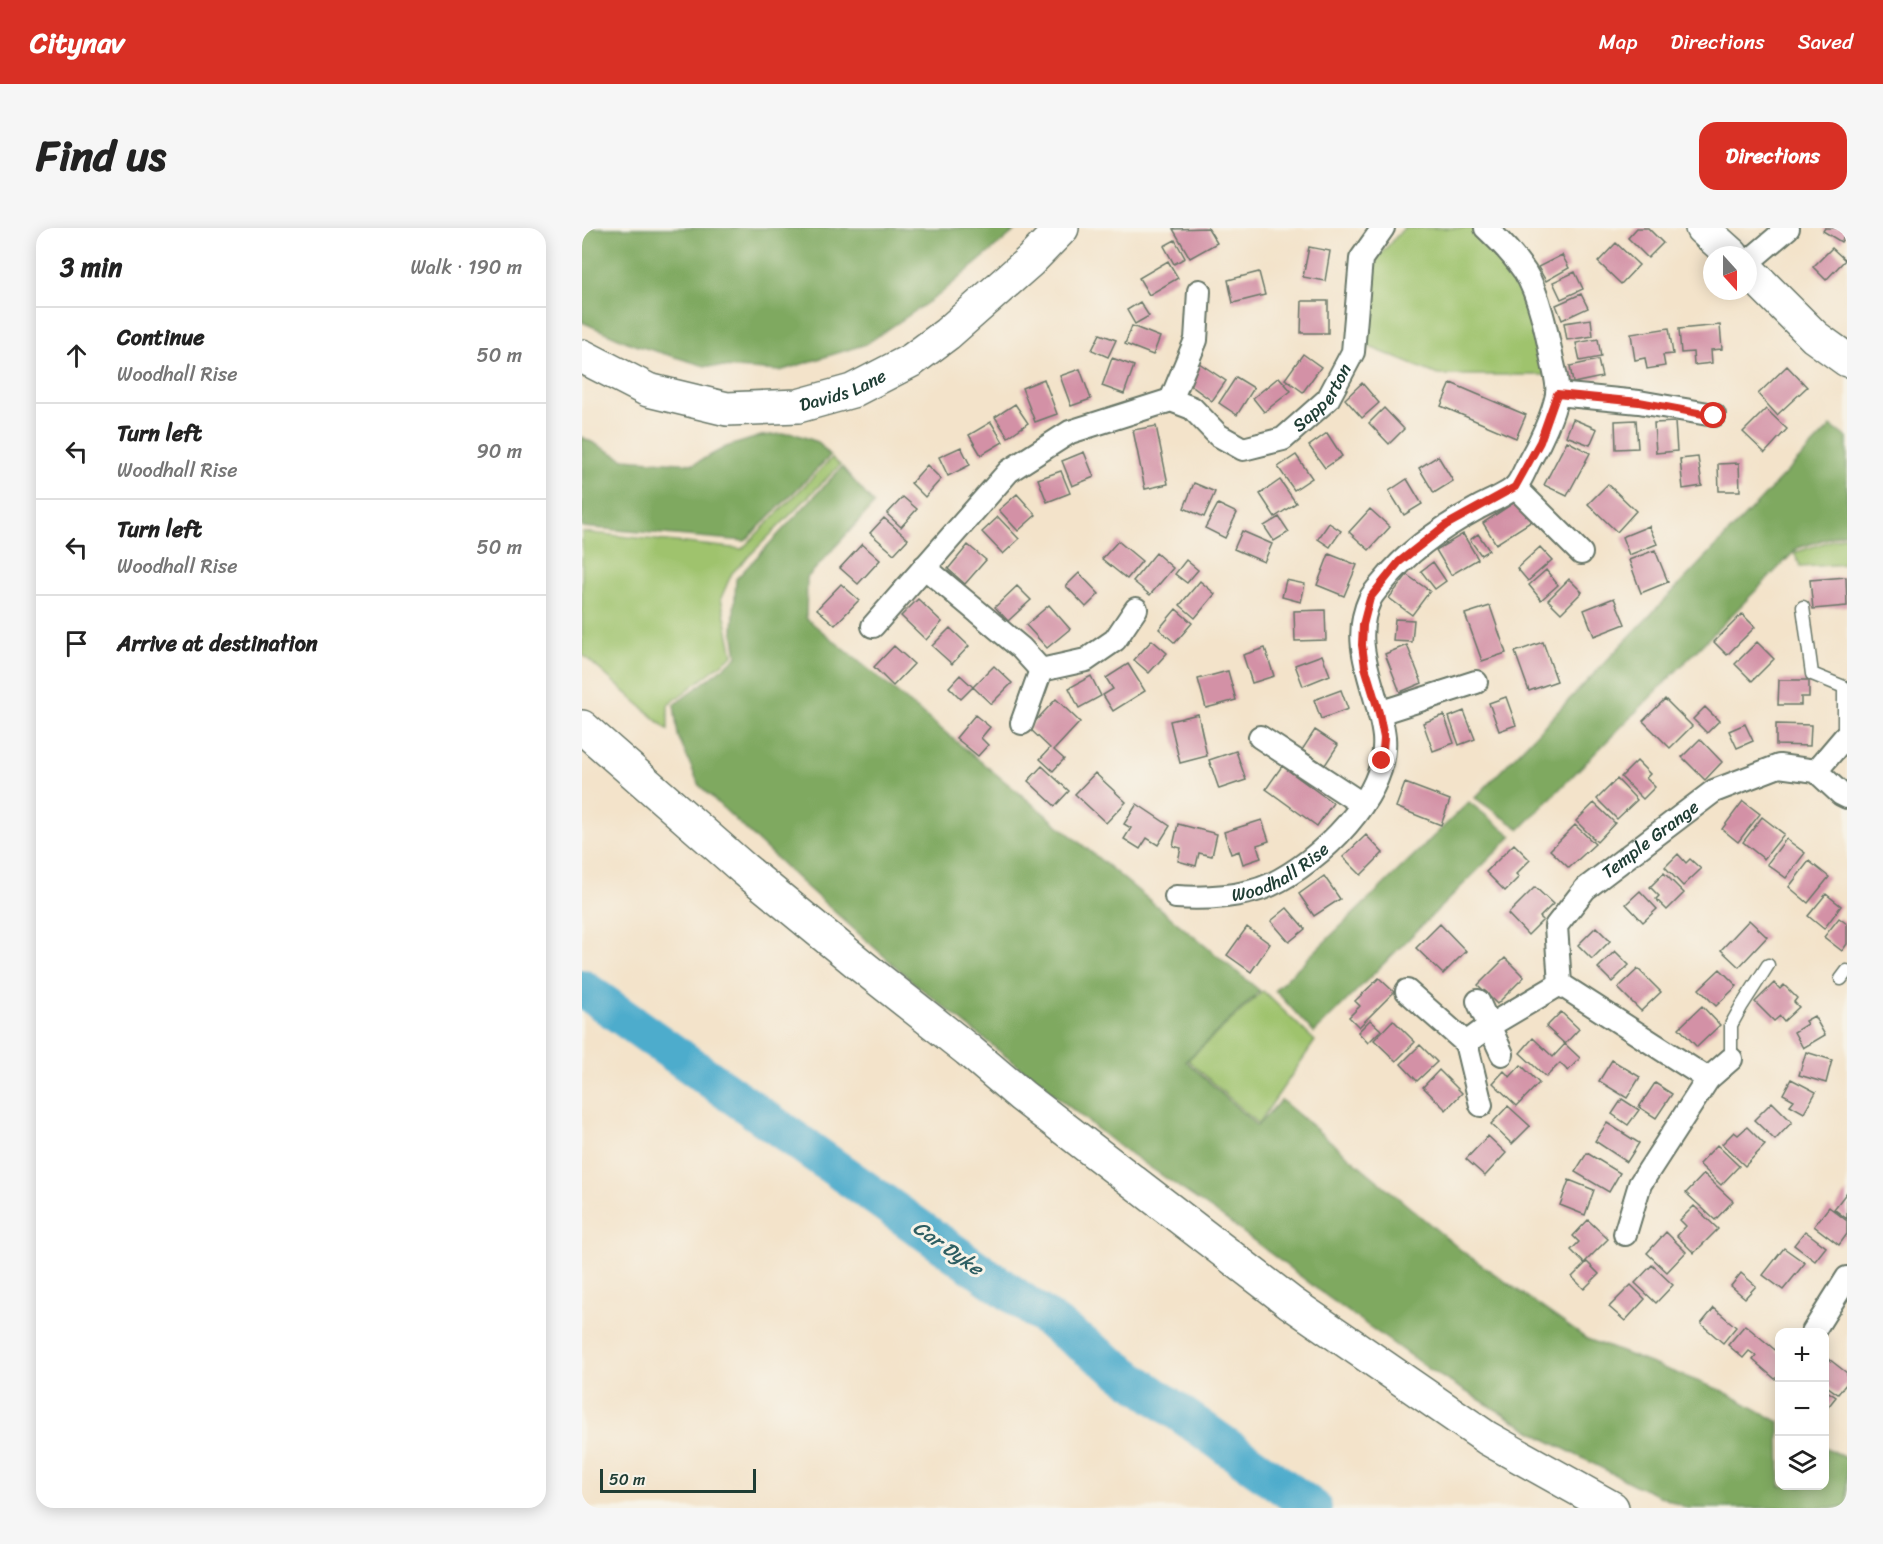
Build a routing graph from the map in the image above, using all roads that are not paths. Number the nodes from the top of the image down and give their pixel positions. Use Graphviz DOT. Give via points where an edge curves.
graph roads {
  1 [pos="1062,228"];
  2 [pos="1383,228"];
  3 [pos="1486,228"];
  4 [pos="1702,228"];
  5 [pos="1788,228"];
  6 [pos="1722,246"];
  7 [pos="1757,254"];
  8 [pos="1757,279"];
  9 [pos="1199,291"];
  10 [pos="582,356"];
  11 [pos="1847,360"];
  12 [pos="1557,394"];
  13 [pos="1171,400"];
  14 [pos="1714,416"];
  15 [pos="1515,487"];
  16 [pos="1581,553"];
  17 [pos="924,567"];
  18 [pos="1803,607"];
  19 [pos="1136,609"];
  20 [pos="873,626"];
  21 [pos="1041,670"];
  22 [pos="1476,682"];
  23 [pos="1379,713"];
  24 [pos="1022,723"];
  25 [pos="582,727"];
  26 [pos="1260,737"];
  27 [pos="1844,738"];
  28 [pos="1816,771"];
  29 [pos="1847,797"];
  30 [pos="1362,804"];
  31 [pos="1176,897"];
  32 [pos="1768,965"];
  33 [pos="1560,984"];
  34 [pos="1407,991"];
  35 [pos="1478,1001"];
  36 [pos="1489,1026"];
  37 [pos="1466,1043"];
  38 [pos="1502,1054"];
  39 [pos="1731,1059"];
  40 [pos="1708,1079"];
  41 [pos="1481,1105"];
  42 [pos="1625,1233"];
  43 [pos="1847,1278"];
  44 [pos="1816,1328"];
  45 [pos="1612,1508"];
  1 -- 10 [label="main road, Davids Lane" via="1030,261 912,360 852,391 798,406 727,410 648,390"];
  2 -- 13 [label="street, Sapperton" via="1361,259 1353,352 1328,399 1283,439 1243,449 1218,435 1192,408"];
  3 -- 12 [label="street" via="1526,274 1545,324"];
  4 -- 6 [label="main road"];
  5 -- 7 [label="street"];
  8 -- 11 [label="main road" via="1815,337"];
  9 -- 13 [label="street" via="1196,340"];
  12 -- 14 [label="street" via="1639,402"];
  12 -- 15 [label="street" via="1540,442"];
  13 -- 17 [label="street" via="1070,432 1009,471"];
  15 -- 16 [label="street"];
  15 -- 23 [label="street, Woodhall Rise" via="1446,525 1399,562 1370,598 1362,645"];
  17 -- 20 [label="street"];
  17 -- 21 [label="street" via="1021,648"];
  18 -- 27 [label="lane" via="1812,674 1844,687"];
  19 -- 21 [label="street" via="1115,640 1086,660"];
  21 -- 24 [label="street"];
  22 -- 23 [label="street"];
  23 -- 30 [label="street, Woodhall Rise" via="1384,738 1382,761"];
  25 -- 45 [label="main road" via="862,967 1022,1096 1292,1303 1487,1438"];
  26 -- 30 [label="street"];
  27 -- 28 [label="street"];
  28 -- 29 [label="street"];
  28 -- 33 [label="street, Temple Grange" via="1779,766 1714,791 1585,889 1556,926"];
  30 -- 31 [label="street, Woodhall Rise" via="1337,836 1302,866 1269,886 1231,895"];
  32 -- 39 [label="lane" via="1731,1025"];
  33 -- 36 [label="street"];
  33 -- 40 [label="street"];
  34 -- 37 [label="street"];
  35 -- 36 [label="street"];
  36 -- 37 [label="street"];
  36 -- 38 [label="street"];
  37 -- 41 [label="street"];
  39 -- 40 [label="street"];
  40 -- 42 [label="street" via="1640,1184"];
  43 -- 44 [label="street"];
}
